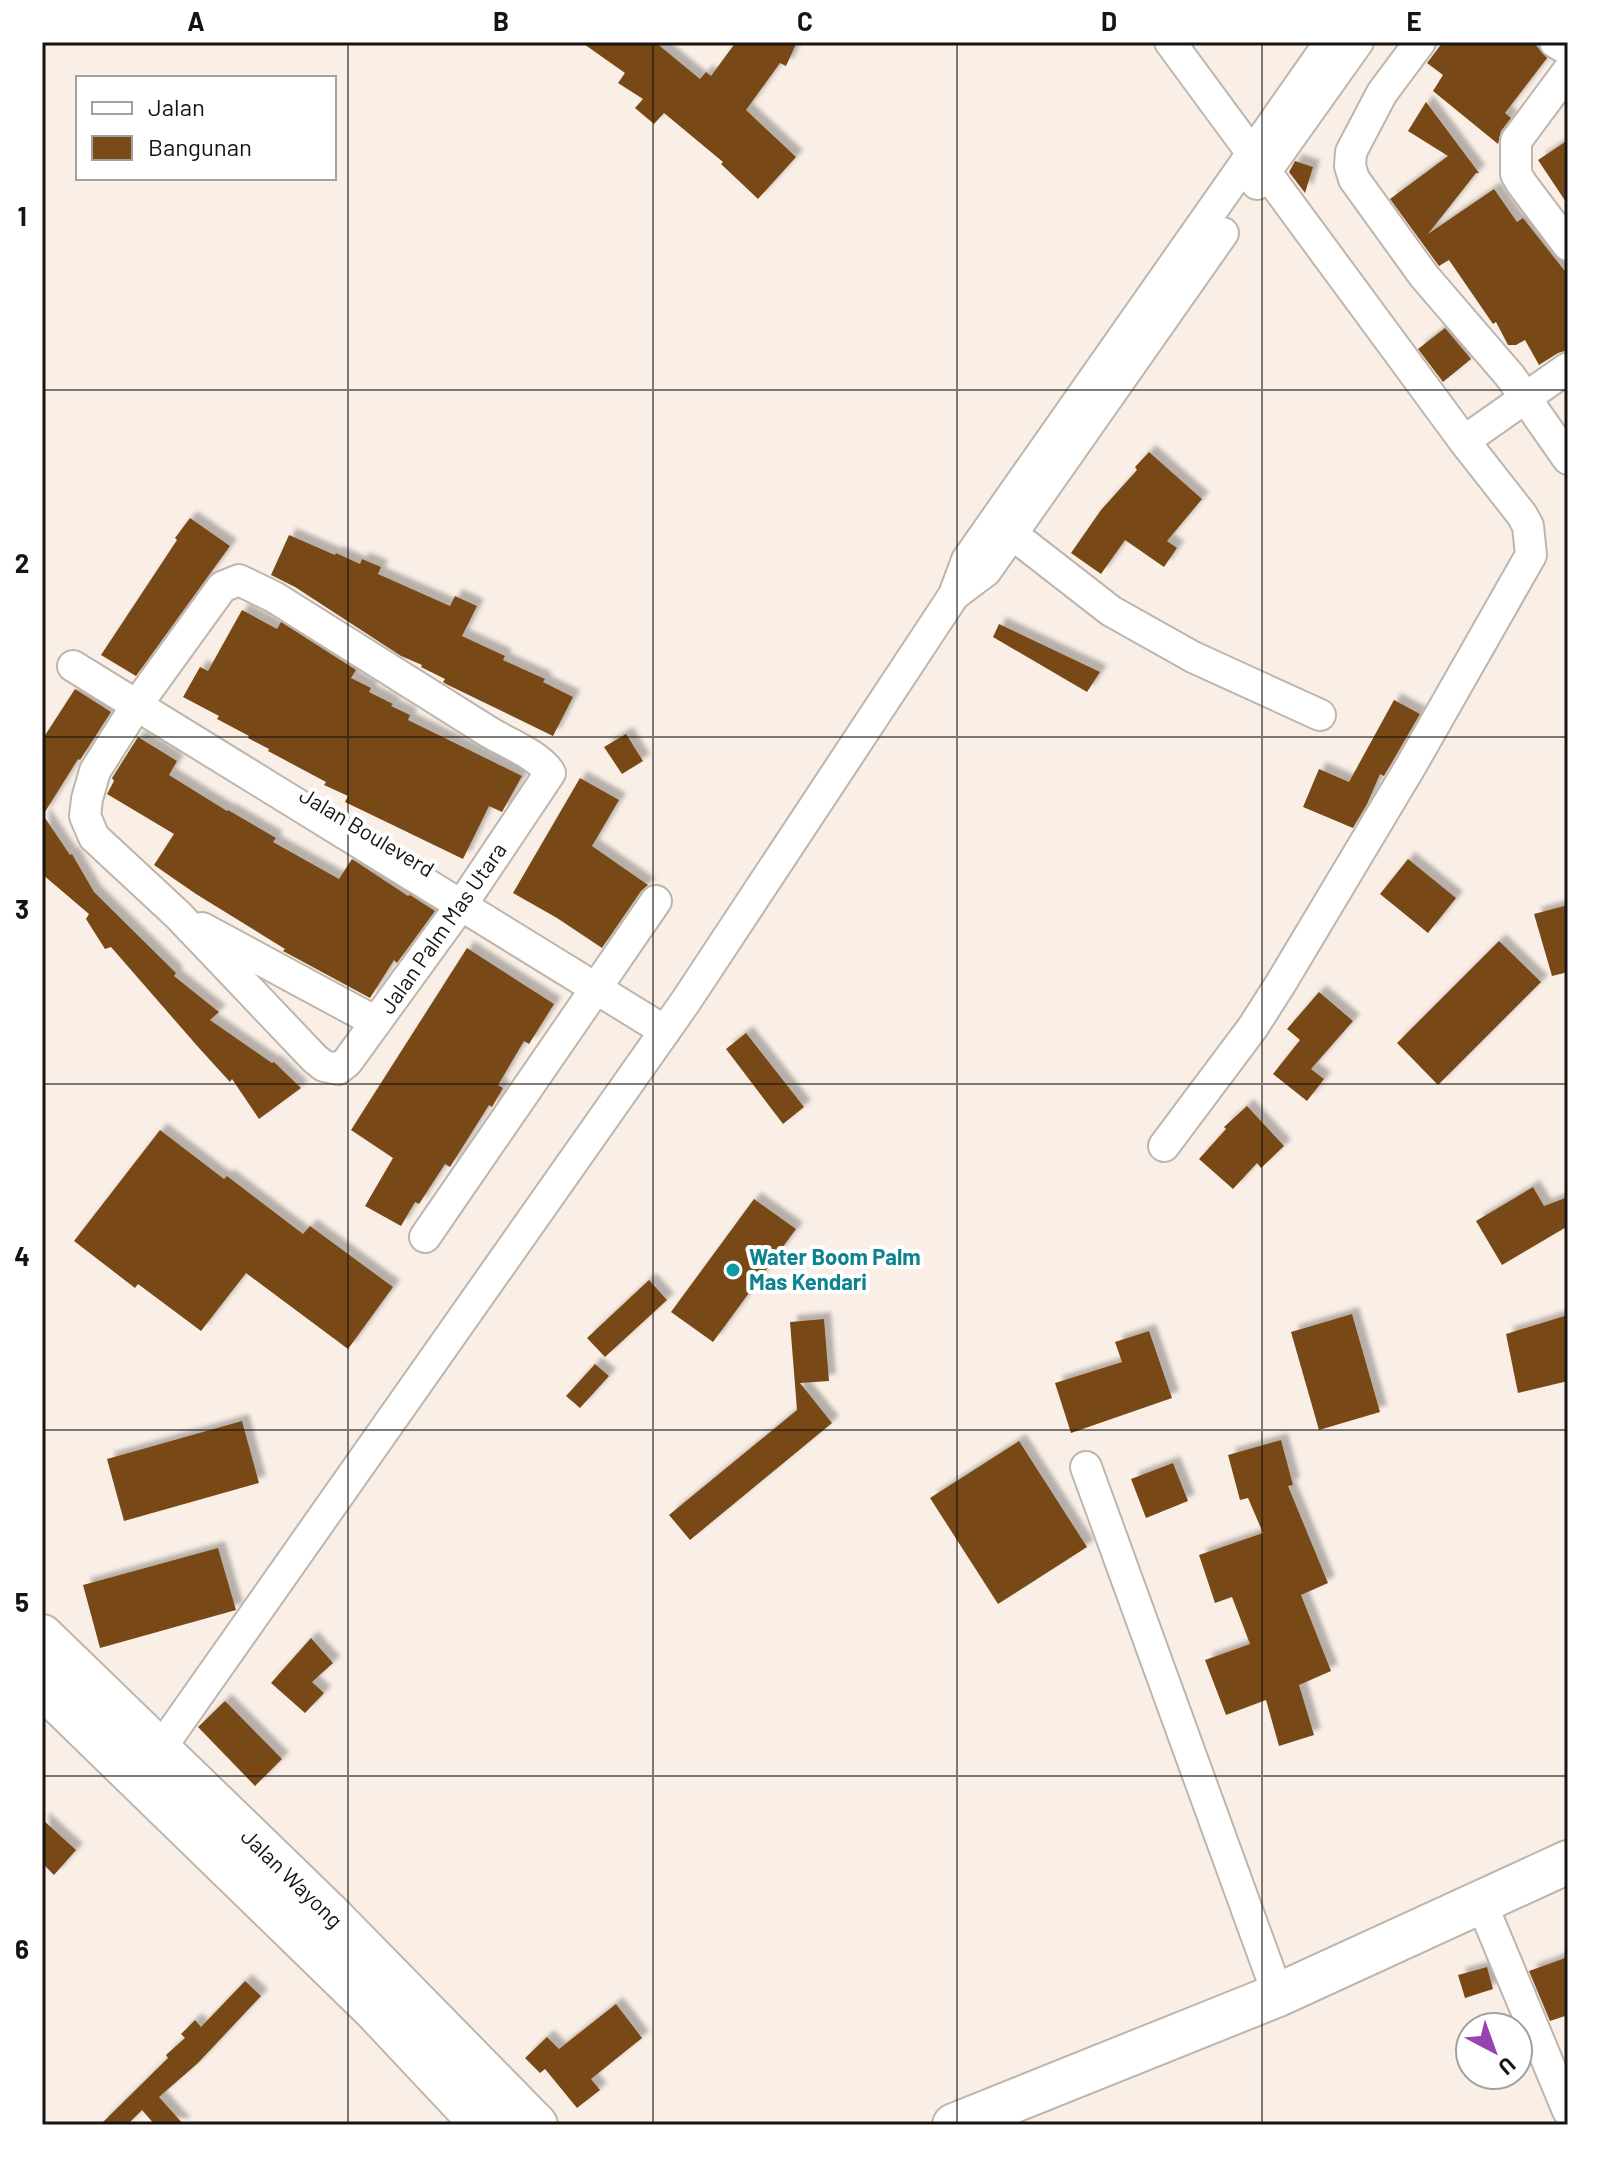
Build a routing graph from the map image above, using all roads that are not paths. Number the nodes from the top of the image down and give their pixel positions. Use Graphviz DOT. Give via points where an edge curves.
graph roads {
  1 [pos="1170,42"];
  2 [pos="1330,42"];
  3 [pos="1358,42"];
  4 [pos="1420,42"];
  5 [pos="1555,42"];
  6 [pos="1568,50"];
  7 [pos="1568,71"];
  8 [pos="1260,162"];
  9 [pos="1568,245"];
  10 [pos="1568,368"];
  11 [pos="1526,399"];
  12 [pos="1464,441"];
  13 [pos="1568,459"];
  14 [pos="1012,534"];
  15 [pos="954,595"];
  16 [pos="73,666"];
  17 [pos="139,701"];
  18 [pos="1320,715"];
  19 [pos="465,899"];
  20 [pos="656,901"];
  21 [pos="178,915"];
  22 [pos="600,984"];
  23 [pos="376,1022"];
  24 [pos="670,1024"];
  25 [pos="1164,1146"];
  26 [pos="425,1237"];
  27 [pos="1086,1467"];
  28 [pos="42,1636"];
  29 [pos="42,1686"];
  30 [pos="160,1749"];
  31 [pos="1568,1862"];
  32 [pos="1481,1902"];
  33 [pos="1278,1995"];
  34 [pos="1565,2095"];
  35 [pos="483,2125"];
  36 [pos="536,2125"];
  37 [pos="954,2125"];
  1 -- 8 [label="street"];
  2 -- 8 [label="street"];
  3 -- 8 [label="street"];
  4 -- 11 [label="street" via="1382,93 1351,152 1350,166 1424,276"];
  5 -- 6 [label="street"];
  7 -- 9 [label="street" via="1516,141 1515,157 1522,184"];
  8 -- 12 [label="street"];
  8 -- 14 [label="street"];
  8 -- 15 [label="street" via="967,560"];
  10 -- 11 [label="street"];
  11 -- 12 [label="street"];
  11 -- 13 [label="street"];
  12 -- 25 [label="street" via="1522,515 1531,555 1281,983"];
  14 -- 15 [label="street" via="986,571"];
  14 -- 18 [label="street" via="1111,611 1193,657"];
  15 -- 24 [label="street"];
  16 -- 17 [label="street, Jalan Bouleverd"];
  17 -- 19 [label="street, Jalan Bouleverd"];
  17 -- 19 [label="street, Jalan Palm Mas Utara" via="222,587 239,580 274,597 546,766 547,780"];
  17 -- 21 [label="street, Jalan Palm Mas Utara" via="95,771 85,816 94,837"];
  19 -- 22 [label="street, Jalan Bouleverd"];
  19 -- 23 [label="street, Jalan Palm Mas Utara"];
  20 -- 22 [label="street"];
  21 -- 23 [label="street"];
  21 -- 23 [label="street, Jalan Palm Mas Utara" via="324,1066 338,1069 347,1062"];
  22 -- 24 [label="street, Jalan Bouleverd"];
  22 -- 26 [label="street"];
  24 -- 30 [label="street"];
  27 -- 33 [label="street"];
  28 -- 30 [label="main road, Jalan Wayong"];
  29 -- 35 [label="main road, Jalan Wayong" via="375,2010"];
  30 -- 36 [label="main road, Jalan Wayong"];
  31 -- 32 [label="main road"];
  32 -- 33 [label="main road"];
  32 -- 34 [label="street"];
  33 -- 37 [label="main road"];
}
